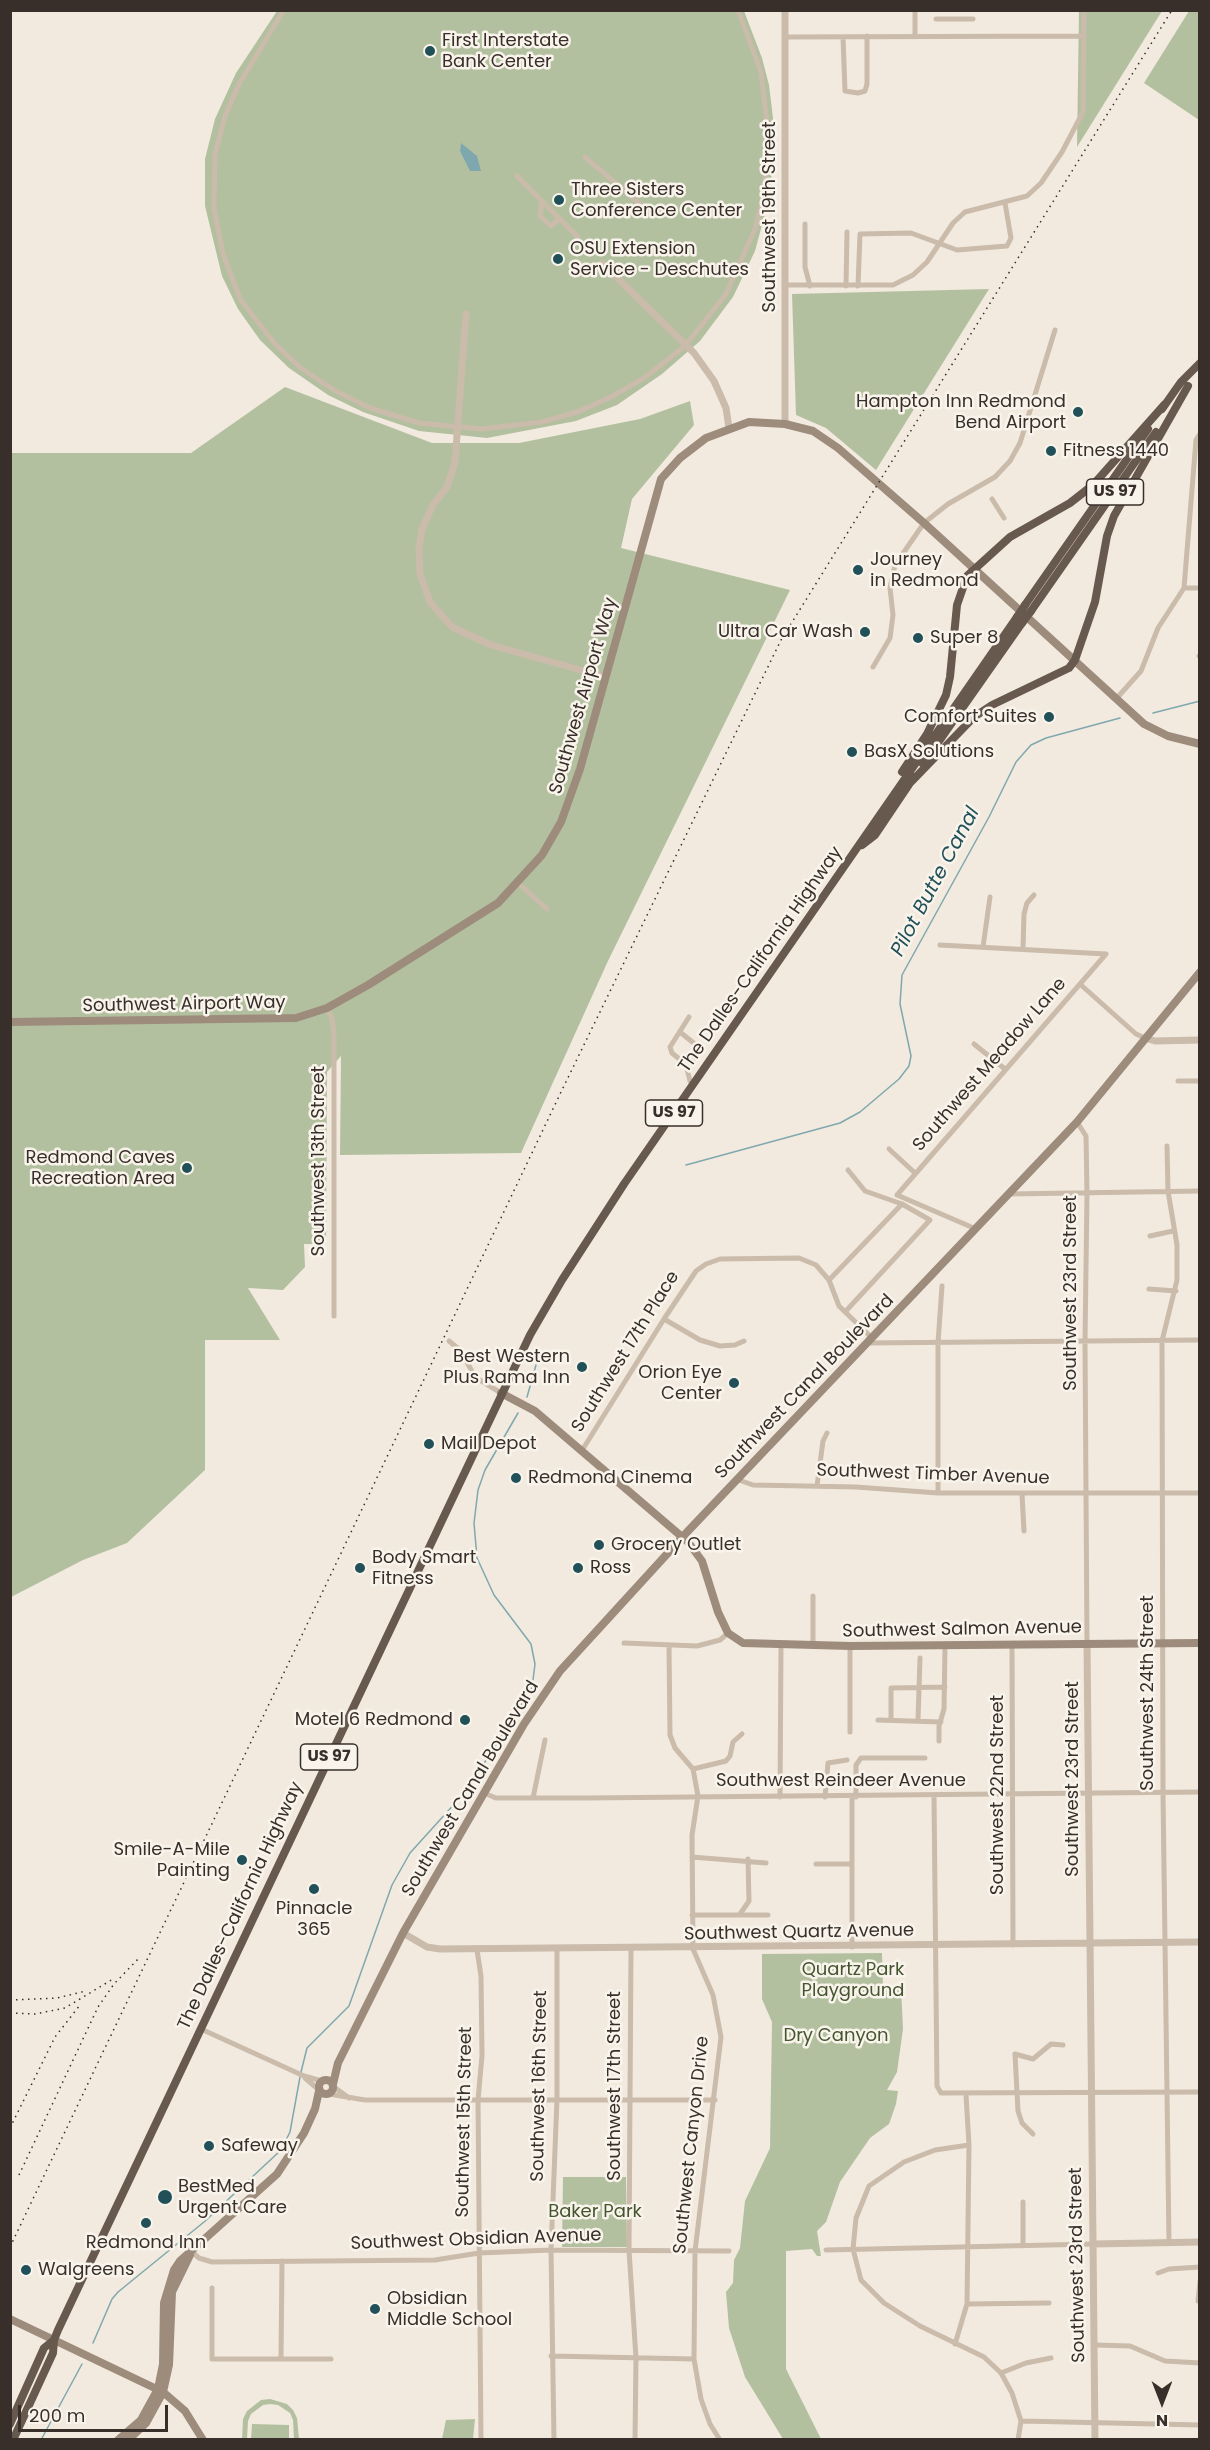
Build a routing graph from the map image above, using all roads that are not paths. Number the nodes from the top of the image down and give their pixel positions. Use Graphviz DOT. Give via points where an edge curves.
graph roads {
  1 [pos="284,10"];
  2 [pos="738,10"];
  3 [pos="785,10"];
  4 [pos="915,10"];
  5 [pos="1084,10"];
  6 [pos="936,19"];
  7 [pos="973,19"];
  8 [pos="867,36"];
  9 [pos="915,36"];
  10 [pos="1083,36"];
  11 [pos="785,37"];
  12 [pos="843,37"];
  13 [pos="585,156"];
  14 [pos="517,176"];
  15 [pos="542,202"];
  16 [pos="1005,203"];
  17 [pos="646,209"];
  18 [pos="559,219"];
  19 [pos="805,224"];
  20 [pos="847,232"];
  21 [pos="578,237"];
  22 [pos="602,263"];
  23 [pos="785,285"];
  24 [pos="810,286"];
  25 [pos="846,286"];
  26 [pos="858,286"];
  27 [pos="466,314"];
  28 [pos="1054,330"];
  29 [pos="685,346"];
  30 [pos="1197,367"];
  31 [pos="1188,386"];
  32 [pos="1165,404"];
  33 [pos="785,424"];
  34 [pos="729,428"];
  35 [pos="458,429"];
  36 [pos="1200,434"];
  37 [pos="992,499"];
  38 [pos="1004,518"];
  39 [pos="924,523"];
  40 [pos="974,569"];
  41 [pos="1184,588"];
  42 [pos="1200,588"];
  43 [pos="1028,608"];
  44 [pos="1020,620"];
  45 [pos="1075,660"];
  46 [pos="873,667"];
  47 [pos="606,677"];
  48 [pos="1116,699"];
  49 [pos="1200,744"];
  50 [pos="911,782"];
  51 [pos="879,814"];
  52 [pos="860,847"];
  53 [pos="518,883"];
  54 [pos="1034,895"];
  55 [pos="990,897"];
  56 [pos="547,909"];
  57 [pos="940,945"];
  58 [pos="983,947"];
  59 [pos="1023,949"];
  60 [pos="1200,972"];
  61 [pos="1080,985"];
  62 [pos="327,1008"];
  63 [pos="689,1017"];
  64 [pos="10,1022"];
  65 [pos="680,1032"];
  66 [pos="1145,1038"];
  67 [pos="1200,1040"];
  68 [pos="974,1044"];
  69 [pos="688,1066"];
  70 [pos="1005,1068"];
  71 [pos="1178,1080"];
  72 [pos="1200,1081"];
  73 [pos="694,1084"];
  74 [pos="1077,1122"];
  75 [pos="1167,1146"];
  76 [pos="889,1149"];
  77 [pos="848,1170"];
  78 [pos="915,1173"];
  79 [pos="1168,1191"];
  80 [pos="1200,1191"];
  81 [pos="1009,1194"];
  82 [pos="1087,1194"];
  83 [pos="902,1204"];
  84 [pos="976,1229"];
  85 [pos="1173,1231"];
  86 [pos="1150,1236"];
  87 [pos="829,1280"];
  88 [pos="942,1286"];
  89 [pos="1149,1289"];
  90 [pos="1176,1291"];
  91 [pos="845,1312"];
  92 [pos="334,1316"];
  93 [pos="664,1319"];
  94 [pos="869,1340"];
  95 [pos="1200,1340"];
  96 [pos="449,1341"];
  97 [pos="744,1341"];
  98 [pos="1162,1341"];
  99 [pos="1085,1342"];
  100 [pos="938,1343"];
  101 [pos="501,1394"];
  102 [pos="827,1433"];
  103 [pos="581,1452"];
  104 [pos="739,1480"];
  105 [pos="817,1486"];
  106 [pos="938,1493"];
  107 [pos="1087,1493"];
  108 [pos="1161,1493"];
  109 [pos="1200,1493"];
  110 [pos="1022,1494"];
  111 [pos="1024,1531"];
  112 [pos="682,1537"];
  113 [pos="813,1596"];
  114 [pos="728,1633"];
  115 [pos="1164,1642"];
  116 [pos="624,1643"];
  117 [pos="1087,1643"];
  118 [pos="1200,1643"];
  119 [pos="669,1646"];
  120 [pos="782,1646"];
  121 [pos="813,1646"];
  122 [pos="850,1646"];
  123 [pos="945,1646"];
  124 [pos="1012,1646"];
  125 [pos="920,1658"];
  126 [pos="920,1688"];
  127 [pos="945,1688"];
  128 [pos="878,1720"];
  129 [pos="891,1720"];
  130 [pos="918,1720"];
  131 [pos="941,1722"];
  132 [pos="850,1732"];
  133 [pos="742,1734"];
  134 [pos="545,1740"];
  135 [pos="939,1741"];
  136 [pos="925,1758"];
  137 [pos="847,1760"];
  138 [pos="693,1769"];
  139 [pos="1200,1792"];
  140 [pos="484,1793"];
  141 [pos="1089,1793"];
  142 [pos="1163,1793"];
  143 [pos="1013,1794"];
  144 [pos="698,1796"];
  145 [pos="934,1796"];
  146 [pos="780,1797"];
  147 [pos="825,1797"];
  148 [pos="854,1797"];
  149 [pos="533,1798"];
  150 [pos="692,1857"];
  151 [pos="748,1859"];
  152 [pos="766,1863"];
  153 [pos="816,1864"];
  154 [pos="852,1864"];
  155 [pos="740,1914"];
  156 [pos="692,1915"];
  157 [pos="768,1916"];
  158 [pos="403,1933"];
  159 [pos="1200,1942"];
  160 [pos="1165,1943"];
  161 [pos="1089,1944"];
  162 [pos="1012,1945"];
  163 [pos="935,1946"];
  164 [pos="852,1947"];
  165 [pos="557,1949"];
  166 [pos="631,1949"];
  167 [pos="693,1949"];
  168 [pos="477,1950"];
  169 [pos="201,2029"];
  170 [pos="1063,2045"];
  171 [pos="326,2088"];
  172 [pos="1167,2092"];
  173 [pos="1200,2092"];
  174 [pos="1090,2093"];
  175 [pos="1016,2094"];
  176 [pos="966,2095"];
  177 [pos="557,2099"];
  178 [pos="629,2099"];
  179 [pos="478,2100"];
  180 [pos="715,2100"];
  181 [pos="1033,2134"];
  182 [pos="969,2145"];
  183 [pos="1023,2202"];
  184 [pos="1169,2242"];
  185 [pos="1199,2243"];
  186 [pos="1094,2244"];
  187 [pos="1023,2246"];
  188 [pos="967,2248"];
  189 [pos="853,2249"];
  190 [pos="551,2250"];
  191 [pos="629,2250"];
  192 [pos="826,2250"];
  193 [pos="695,2251"];
  194 [pos="729,2251"];
  195 [pos="192,2252"];
  196 [pos="479,2253"];
  197 [pos="282,2261"];
  198 [pos="1200,2267"];
  199 [pos="1158,2273"];
  200 [pos="1200,2281"];
  201 [pos="212,2288"];
  202 [pos="1198,2301"];
  203 [pos="1049,2303"];
  204 [pos="967,2304"];
  205 [pos="10,2319"];
  206 [pos="54,2340"];
  207 [pos="955,2344"];
  208 [pos="1095,2346"];
  209 [pos="551,2356"];
  210 [pos="636,2358"];
  211 [pos="1051,2358"];
  212 [pos="282,2359"];
  213 [pos="331,2359"];
  214 [pos="694,2359"];
  215 [pos="1200,2363"];
  216 [pos="1001,2373"];
  217 [pos="160,2391"];
  218 [pos="1021,2421"];
  219 [pos="1095,2421"];
  220 [pos="10,2424"];
  221 [pos="1200,2425"];
  222 [pos="13,2439"];
  223 [pos="118,2439"];
  224 [pos="128,2439"];
  225 [pos="203,2439"];
  226 [pos="481,2439"];
  227 [pos="554,2439"];
  228 [pos="635,2439"];
  229 [pos="720,2439"];
  230 [pos="1018,2439"];
  231 [pos="1095,2439"];
  1 -- 35 [label="street" via="239,84 215,154 216,219 223,254 240,299 275,344 302,369 334,390 394,417"];
  2 -- 29 [label="street" via="761,72 767,114 768,166 763,200 752,237 726,294"];
  3 -- 11 [label="street, Southwest 19th Street"];
  4 -- 9 [label="street"];
  5 -- 10 [label="street"];
  6 -- 7 [label="street"];
  8 -- 9 [label="street"];
  8 -- 12 [label="street"];
  8 -- 12 [label="street" via="867,84 865,91 858,93 845,91"];
  9 -- 10 [label="street"];
  10 -- 16 [label="street" via="1083,112 1074,132 1041,183 1028,196"];
  11 -- 12 [label="street"];
  11 -- 23 [label="street, Southwest 19th Street"];
  13 -- 17 [label="street"];
  14 -- 21 [label="street"];
  15 -- 18 [label="street" via="540,216 551,226"];
  16 -- 26 [label="street" via="965,212 913,275 893,285"];
  16 -- 26 [label="street" via="1011,238 1007,246 957,250 911,233 860,234"];
  19 -- 24 [label="street" via="805,267"];
  20 -- 25 [label="street"];
  22 -- 29 [label="street"];
  23 -- 24 [label="street"];
  23 -- 33 [label="street, Southwest 19th Street"];
  24 -- 25 [label="street"];
  25 -- 26 [label="street"];
  27 -- 35 [label="street"];
  28 -- 39 [label="street" via="1020,443 1010,461 995,477"];
  29 -- 34 [label="street" via="714,381 726,408"];
  29 -- 35 [label="street" via="644,378 577,412 516,426"];
  30 -- 31 [label="highway, The Dalles-California Highway / US 97"];
  30 -- 32 [label="highway, The Dalles-California Highway / US 97"];
  31 -- 43 [label="highway, The Dalles-California Highway / US 97"];
  31 -- 45 [label="highway" via="1114,516 1095,602"];
  32 -- 40 [label="highway" via="1093,485 1070,503 1010,537"];
  32 -- 43 [label="highway, The Dalles-California Highway / US 97"];
  33 -- 34 [label="main road, Southwest Airport Way" via="749,422"];
  33 -- 39 [label="main road, Southwest Airport Way" via="813,431 838,448"];
  34 -- 47 [label="main road, Southwest Airport Way" via="706,438 662,479"];
  35 -- 47 [label="street" via="455,462 447,487 433,505 422,530 420,574 430,602 452,627 491,645"];
  36 -- 41 [label="street" via="1196,440"];
  37 -- 38 [label="street"];
  39 -- 40 [label="main road, Southwest Airport Way"];
  39 -- 46 [label="street" via="896,565 890,588 890,638"];
  40 -- 45 [label="main road, Southwest Airport Way"];
  40 -- 51 [label="highway" via="967,576 957,604 946,695"];
  41 -- 42 [label="street"];
  41 -- 48 [label="street" via="1158,628 1141,671"];
  43 -- 44 [label="highway, The Dalles-California Highway / US 97, bridge"];
  44 -- 50 [label="highway, The Dalles-California Highway / US 97"];
  44 -- 51 [label="highway, The Dalles-California Highway / US 97"];
  45 -- 48 [label="main road, Southwest Airport Way"];
  45 -- 50 [label="highway" via="1069,669 974,717"];
  47 -- 53 [label="main road, Southwest Airport Way" via="561,822 542,855"];
  48 -- 49 [label="main road, Southwest Airport Way" via="1144,723 1168,736"];
  50 -- 52 [label="highway, The Dalles-California Highway / US 97" via="875,835"];
  51 -- 52 [label="highway, The Dalles-California Highway / US 97"];
  52 -- 73 [label="highway, The Dalles-California Highway / US 97"];
  53 -- 56 [label="street"];
  53 -- 62 [label="main road, Southwest Airport Way" via="498,903 464,926"];
  54 -- 59 [label="street" via="1024,914"];
  55 -- 58 [label="street"];
  57 -- 58 [label="street"];
  58 -- 59 [label="street"];
  59 -- 61 [label="street, Southwest Meadow Lane" via="1106,954"];
  60 -- 66 [label="main road, Southwest Canal Boulevard"];
  61 -- 66 [label="street"];
  61 -- 70 [label="street, Southwest Meadow Lane"];
  62 -- 64 [label="main road, Southwest Airport Way" via="287,1019"];
  62 -- 92 [label="street, Southwest 13th Street" via="334,1036"];
  63 -- 65 [label="street"];
  65 -- 69 [label="street" via="670,1050"];
  65 -- 69 [label="street" via="701,1049"];
  66 -- 67 [label="street"];
  66 -- 74 [label="main road, Southwest Canal Boulevard"];
  68 -- 70 [label="street"];
  69 -- 73 [label="street"];
  70 -- 78 [label="street, Southwest Meadow Lane"];
  71 -- 72 [label="street"];
  73 -- 101 [label="highway, The Dalles-California Highway / US 97" via="562,1280"];
  74 -- 81 [label="main road, Southwest Canal Boulevard"];
  74 -- 82 [label="street, Southwest 23rd Street" via="1086,1136"];
  75 -- 79 [label="street, Southwest 24th Street"];
  76 -- 78 [label="street"];
  77 -- 83 [label="street" via="865,1191"];
  78 -- 84 [label="street, Southwest Meadow Lane" via="897,1195"];
  79 -- 80 [label="street"];
  79 -- 82 [label="street"];
  79 -- 85 [label="street, Southwest 24th Street"];
  81 -- 82 [label="street"];
  81 -- 84 [label="main road, Southwest Canal Boulevard"];
  82 -- 99 [label="street, Southwest 23rd Street"];
  83 -- 87 [label="street"];
  83 -- 91 [label="street" via="930,1220"];
  84 -- 94 [label="main road, Southwest Canal Boulevard"];
  85 -- 86 [label="street"];
  85 -- 90 [label="street, Southwest 24th Street" via="1177,1245"];
  87 -- 91 [label="street, Southwest 17th Place"];
  87 -- 93 [label="street, Southwest 17th Place" via="816,1265 799,1258 720,1259 696,1271"];
  88 -- 100 [label="street"];
  89 -- 90 [label="street"];
  90 -- 98 [label="street, Southwest 24th Street"];
  91 -- 94 [label="street, Southwest 17th Place"];
  93 -- 97 [label="street" via="710,1343 735,1345"];
  93 -- 103 [label="street, Southwest 17th Place"];
  94 -- 100 [label="street"];
  94 -- 104 [label="main road, Southwest Canal Boulevard"];
  95 -- 98 [label="street"];
  96 -- 101 [label="street" via="461,1351 475,1377"];
  98 -- 99 [label="street"];
  98 -- 108 [label="street, Southwest 24th Street"];
  99 -- 100 [label="street"];
  99 -- 107 [label="street, Southwest 23rd Street"];
  100 -- 106 [label="street"];
  101 -- 103 [label="main road" via="535,1411"];
  101 -- 169 [label="highway, The Dalles-California Highway / US 97"];
  102 -- 105 [label="street"];
  103 -- 112 [label="main road"];
  104 -- 105 [label="street, Southwest Timber Avenue" via="753,1485"];
  104 -- 112 [label="main road, Southwest Canal Boulevard"];
  105 -- 106 [label="street, Southwest Timber Avenue"];
  106 -- 110 [label="street, Southwest Timber Avenue"];
  107 -- 108 [label="street, Southwest Timber Avenue"];
  107 -- 110 [label="street, Southwest Timber Avenue"];
  107 -- 117 [label="street, Southwest 23rd Street"];
  108 -- 109 [label="street, Southwest Timber Avenue"];
  108 -- 115 [label="street, Southwest 24th Street"];
  110 -- 111 [label="street"];
  112 -- 114 [label="main road" via="702,1561"];
  112 -- 140 [label="main road, Southwest Canal Boulevard" via="554,1679"];
  113 -- 121 [label="street"];
  114 -- 119 [label="street" via="708,1644"];
  114 -- 120 [label="main road, Southwest Salmon Avenue" via="743,1643"];
  115 -- 117 [label="main road, Southwest Salmon Avenue"];
  115 -- 118 [label="main road, Southwest Salmon Avenue"];
  115 -- 142 [label="street, Southwest 24th Street"];
  116 -- 119 [label="street"];
  117 -- 124 [label="main road, Southwest Salmon Avenue"];
  117 -- 141 [label="street, Southwest 23rd Street"];
  119 -- 138 [label="street, Southwest Canyon Drive" via="670,1735 675,1748"];
  120 -- 121 [label="main road, Southwest Salmon Avenue"];
  120 -- 146 [label="street"];
  121 -- 122 [label="main road, Southwest Salmon Avenue"];
  122 -- 123 [label="main road, Southwest Salmon Avenue"];
  122 -- 132 [label="street"];
  123 -- 124 [label="main road, Southwest Salmon Avenue"];
  123 -- 127 [label="street"];
  124 -- 143 [label="street, Southwest 22nd Street"];
  125 -- 126 [label="street"];
  126 -- 127 [label="street"];
  126 -- 129 [label="street" via="891,1688"];
  126 -- 130 [label="street"];
  127 -- 131 [label="street"];
  128 -- 129 [label="street"];
  129 -- 130 [label="street"];
  130 -- 131 [label="street"];
  131 -- 135 [label="street"];
  133 -- 138 [label="street" via="733,1742 726,1761"];
  134 -- 149 [label="street"];
  136 -- 148 [label="street" via="861,1758 855,1765"];
  137 -- 147 [label="street" via="828,1762"];
  138 -- 144 [label="street, Southwest Canyon Drive"];
  139 -- 142 [label="street, Southwest Reindeer Avenue"];
  140 -- 149 [label="street, Southwest Reindeer Avenue" via="496,1798"];
  140 -- 158 [label="main road, Southwest Canal Boulevard"];
  141 -- 142 [label="street, Southwest Reindeer Avenue"];
  141 -- 143 [label="street, Southwest Reindeer Avenue"];
  141 -- 161 [label="street, Southwest 23rd Street"];
  142 -- 160 [label="street, Southwest 24th Street"];
  143 -- 145 [label="street, Southwest Reindeer Avenue"];
  143 -- 162 [label="street, Southwest 22nd Street"];
  144 -- 146 [label="street, Southwest Reindeer Avenue"];
  144 -- 149 [label="street, Southwest Reindeer Avenue"];
  144 -- 150 [label="street, Southwest Canyon Drive"];
  145 -- 148 [label="street, Southwest Reindeer Avenue"];
  145 -- 163 [label="street"];
  146 -- 147 [label="street, Southwest Reindeer Avenue"];
  147 -- 148 [label="street, Southwest Reindeer Avenue"];
  148 -- 154 [label="street"];
  150 -- 151 [label="street"];
  150 -- 156 [label="street, Southwest Canyon Drive"];
  151 -- 152 [label="street"];
  151 -- 155 [label="street" via="748,1901"];
  153 -- 154 [label="street"];
  154 -- 164 [label="street"];
  155 -- 156 [label="street"];
  155 -- 157 [label="street"];
  156 -- 167 [label="street, Southwest Canyon Drive"];
  158 -- 168 [label="street, Southwest Quartz Avenue" via="432,1948"];
  158 -- 171 [label="main road, Southwest Canal Boulevard"];
  159 -- 160 [label="street, Southwest Quartz Avenue"];
  160 -- 161 [label="street, Southwest Quartz Avenue"];
  160 -- 172 [label="street, Southwest 24th Street"];
  161 -- 162 [label="street, Southwest Quartz Avenue"];
  161 -- 174 [label="street, Southwest 23rd Street"];
  162 -- 163 [label="street, Southwest Quartz Avenue"];
  163 -- 164 [label="street, Southwest Quartz Avenue"];
  163 -- 176 [label="street" via="938,2090 946,2095"];
  164 -- 167 [label="street, Southwest Quartz Avenue"];
  165 -- 166 [label="street, Southwest Quartz Avenue"];
  165 -- 168 [label="street, Southwest Quartz Avenue"];
  165 -- 177 [label="street, Southwest 16th Street"];
  166 -- 167 [label="street, Southwest Quartz Avenue"];
  166 -- 178 [label="street, Southwest 17th Street"];
  167 -- 180 [label="street, Southwest Canyon Drive" via="713,1995 720,2024"];
  168 -- 179 [label="street, Southwest 15th Street" via="482,2044"];
  169 -- 171 [label="street"];
  169 -- 206 [label="highway, The Dalles-California Highway / US 97"];
  170 -- 175 [label="street" via="1051,2044 1034,2059 1015,2054"];
  171 -- 179 [label="street" via="349,2098"];
  171 -- 195 [label="main road, Southwest Canal Boulevard" via="297,2146 277,2174"];
  172 -- 173 [label="street"];
  172 -- 174 [label="street"];
  172 -- 184 [label="street, Southwest 24th Street"];
  174 -- 175 [label="street"];
  174 -- 186 [label="street, Southwest 23rd Street"];
  175 -- 176 [label="street"];
  175 -- 181 [label="street" via="1022,2122"];
  176 -- 182 [label="street"];
  177 -- 178 [label="street"];
  177 -- 179 [label="street"];
  177 -- 190 [label="street, Southwest 16th Street"];
  178 -- 180 [label="street"];
  178 -- 191 [label="street, Southwest 17th Street"];
  179 -- 196 [label="street, Southwest 15th Street"];
  180 -- 193 [label="street, Southwest Canyon Drive"];
  182 -- 188 [label="street"];
  182 -- 189 [label="street" via="935,2151 904,2163 869,2186 856,2218"];
  183 -- 187 [label="street"];
  184 -- 185 [label="street"];
  184 -- 186 [label="street"];
  186 -- 187 [label="street"];
  186 -- 208 [label="street, Southwest 23rd Street"];
  187 -- 188 [label="street"];
  188 -- 189 [label="street"];
  188 -- 204 [label="street"];
  189 -- 192 [label="street"];
  189 -- 207 [label="street" via="861,2280 884,2303"];
  190 -- 191 [label="street, Southwest Obsidian Avenue"];
  190 -- 196 [label="street, Southwest Obsidian Avenue"];
  190 -- 209 [label="street, Southwest 16th Street"];
  191 -- 193 [label="street, Southwest Obsidian Avenue"];
  191 -- 210 [label="street, Southwest 17th Street"];
  193 -- 194 [label="street, Southwest Obsidian Avenue"];
  193 -- 214 [label="street, Southwest Canyon Drive"];
  195 -- 197 [label="street, Southwest Obsidian Avenue" via="212,2262"];
  195 -- 217 [label="main road, Southwest Canal Boulevard" via="174,2270 166,2291"];
  196 -- 197 [label="street, Southwest Obsidian Avenue" via="435,2260"];
  196 -- 226 [label="street, Southwest 15th Street"];
  197 -- 212 [label="street"];
  198 -- 199 [label="street"];
  200 -- 202 [label="street"];
  201 -- 212 [label="street" via="212,2359"];
  203 -- 204 [label="street"];
  204 -- 207 [label="street"];
  205 -- 206 [label="main road"];
  206 -- 217 [label="main road"];
  206 -- 220 [label="highway, The Dalles-California Highway / US 97" via="45,2349"];
  206 -- 222 [label="highway, The Dalles-California Highway / US 97" via="53,2353"];
  207 -- 216 [label="street" via="984,2357"];
  208 -- 215 [label="street" via="1130,2346 1166,2361"];
  208 -- 219 [label="street, Southwest 23rd Street"];
  209 -- 210 [label="street"];
  209 -- 227 [label="street, Southwest 16th Street"];
  210 -- 214 [label="street"];
  210 -- 228 [label="street, Southwest 17th Street"];
  211 -- 216 [label="street" via="1026,2362"];
  212 -- 213 [label="street"];
  214 -- 229 [label="street, Southwest Canyon Drive" via="701,2399"];
  216 -- 218 [label="street"];
  217 -- 223 [label="main road, Southwest Canal Boulevard" via="141,2420"];
  217 -- 224 [label="main road, Southwest Canal Boulevard" via="146,2423"];
  217 -- 225 [label="main road" via="185,2411"];
  218 -- 219 [label="street"];
  218 -- 230 [label="street"];
  219 -- 221 [label="street"];
  219 -- 231 [label="street, Southwest 23rd Street"];
}
